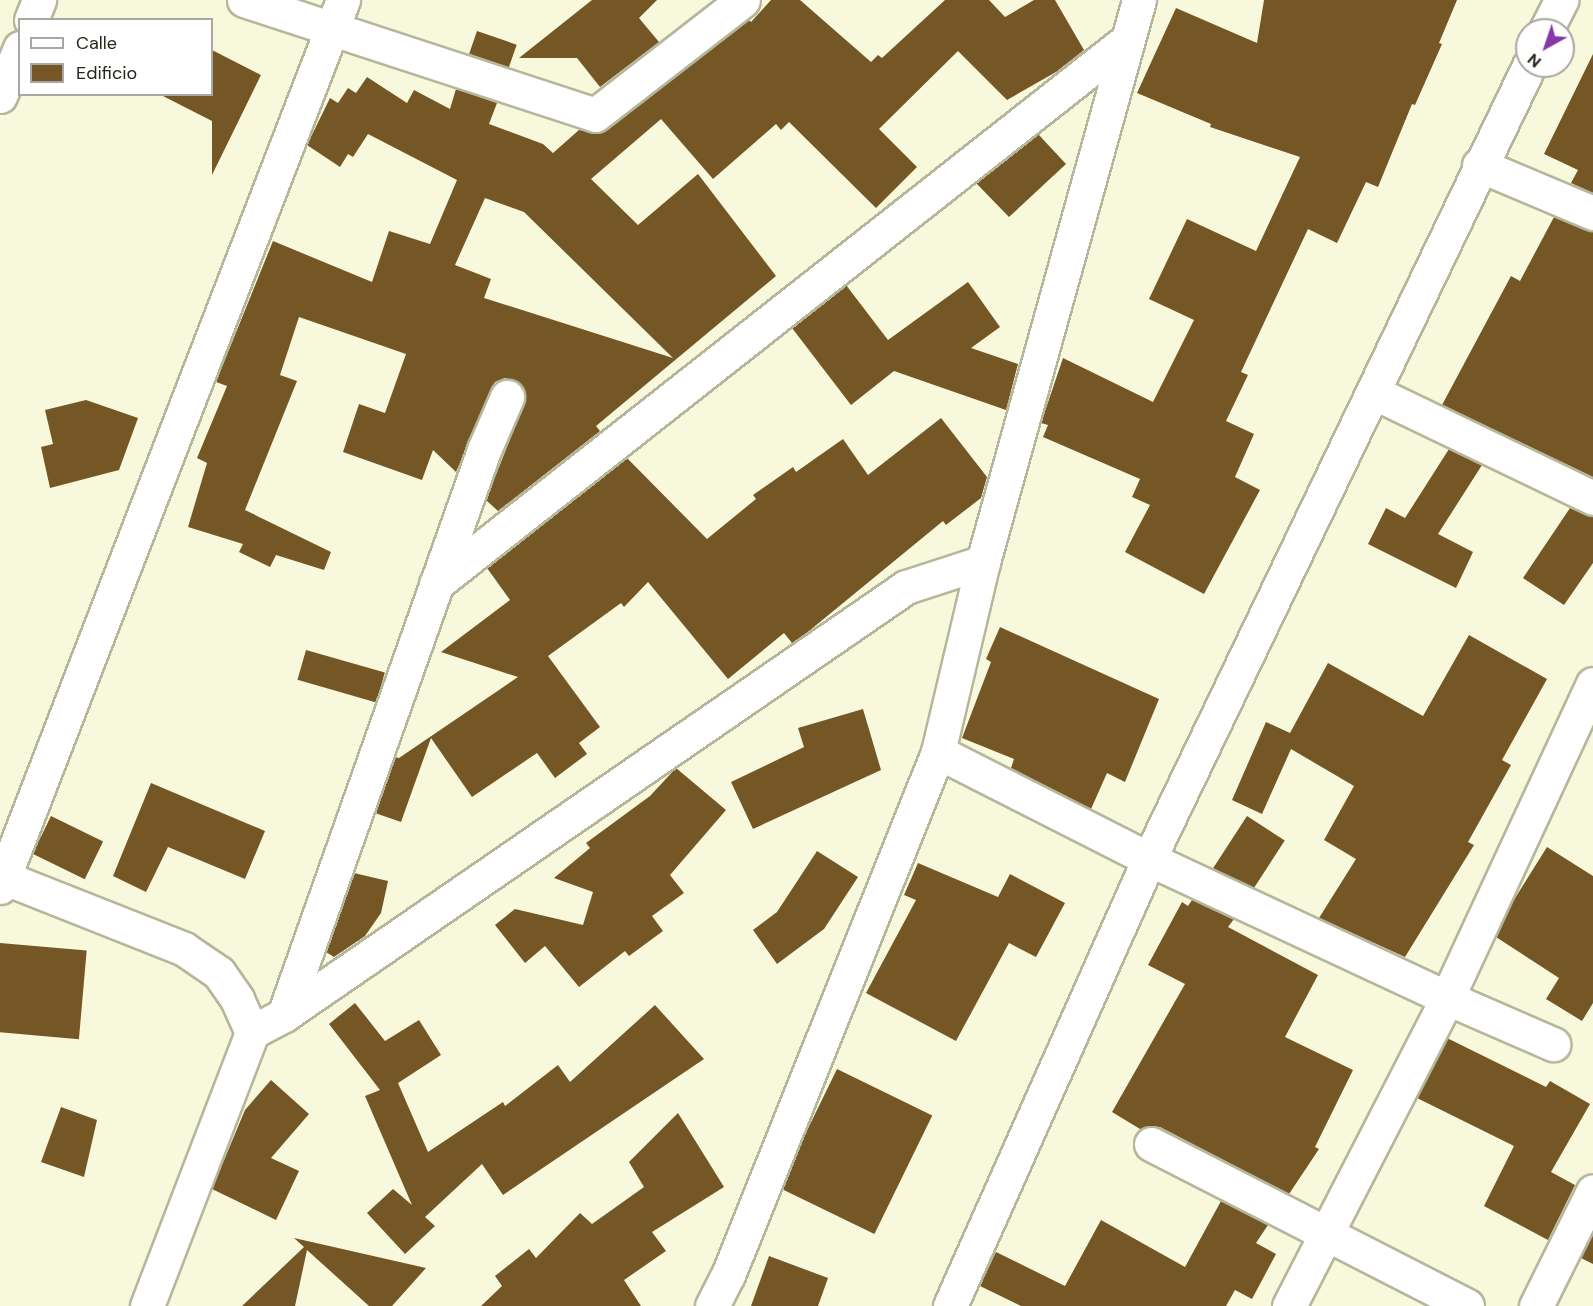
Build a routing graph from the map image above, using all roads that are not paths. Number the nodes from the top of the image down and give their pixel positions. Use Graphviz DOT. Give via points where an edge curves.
graph roads {
  1 [pos="39,0"];
  2 [pos="244,0"];
  3 [pos="343,0"];
  4 [pos="743,0"];
  5 [pos="1139,0"];
  6 [pos="1561,0"];
  7 [pos="32,18"];
  8 [pos="1552,18"];
  9 [pos="332,32"];
  10 [pos="1126,41"];
  11 [pos="18,53"];
  12 [pos="1523,78"];
  13 [pos="0,96"];
  14 [pos="1479,165"];
  15 [pos="1593,213"];
  16 [pos="1373,392"];
  17 [pos="507,397"];
  18 [pos="1593,498"];
  19 [pos="983,562"];
  20 [pos="436,584"];
  21 [pos="1593,684"];
  22 [pos="938,752"];
  23 [pos="1149,859"];
  24 [pos="1,880"];
  25 [pos="1447,998"];
  26 [pos="284,1015"];
  27 [pos="252,1032"];
  28 [pos="1553,1044"];
  29 [pos="1151,1144"];
  30 [pos="1593,1191"];
  31 [pos="1329,1233"];
  32 [pos="147,1306"];
  33 [pos="712,1306"];
  34 [pos="950,1306"];
  35 [pos="1289,1306"];
  36 [pos="1467,1306"];
  37 [pos="1536,1306"];
  1 -- 7 [label="street"];
  2 -- 9 [label="street"];
  3 -- 9 [label="street"];
  4 -- 9 [label="street" via="595,115"];
  5 -- 10 [label="street"];
  6 -- 8 [label="street"];
  9 -- 24 [label="street"];
  10 -- 19 [label="street"];
  10 -- 20 [label="street"];
  11 -- 13 [label="street"];
  12 -- 14 [label="street"];
  14 -- 15 [label="street"];
  14 -- 16 [label="street"];
  16 -- 18 [label="street"];
  16 -- 23 [label="street"];
  17 -- 20 [label="street"];
  19 -- 22 [label="street"];
  19 -- 26 [label="street" via="906,586"];
  20 -- 26 [label="street"];
  21 -- 25 [label="street"];
  22 -- 23 [label="street"];
  22 -- 33 [label="street" via="728,1275"];
  23 -- 25 [label="street"];
  23 -- 34 [label="street"];
  24 -- 27 [label="street" via="184,949 219,973 237,999"];
  25 -- 28 [label="street"];
  25 -- 31 [label="street"];
  26 -- 27 [label="street"];
  27 -- 32 [label="street"];
  29 -- 31 [label="street"];
  30 -- 37 [label="street"];
  31 -- 35 [label="street"];
  31 -- 36 [label="street"];
}
